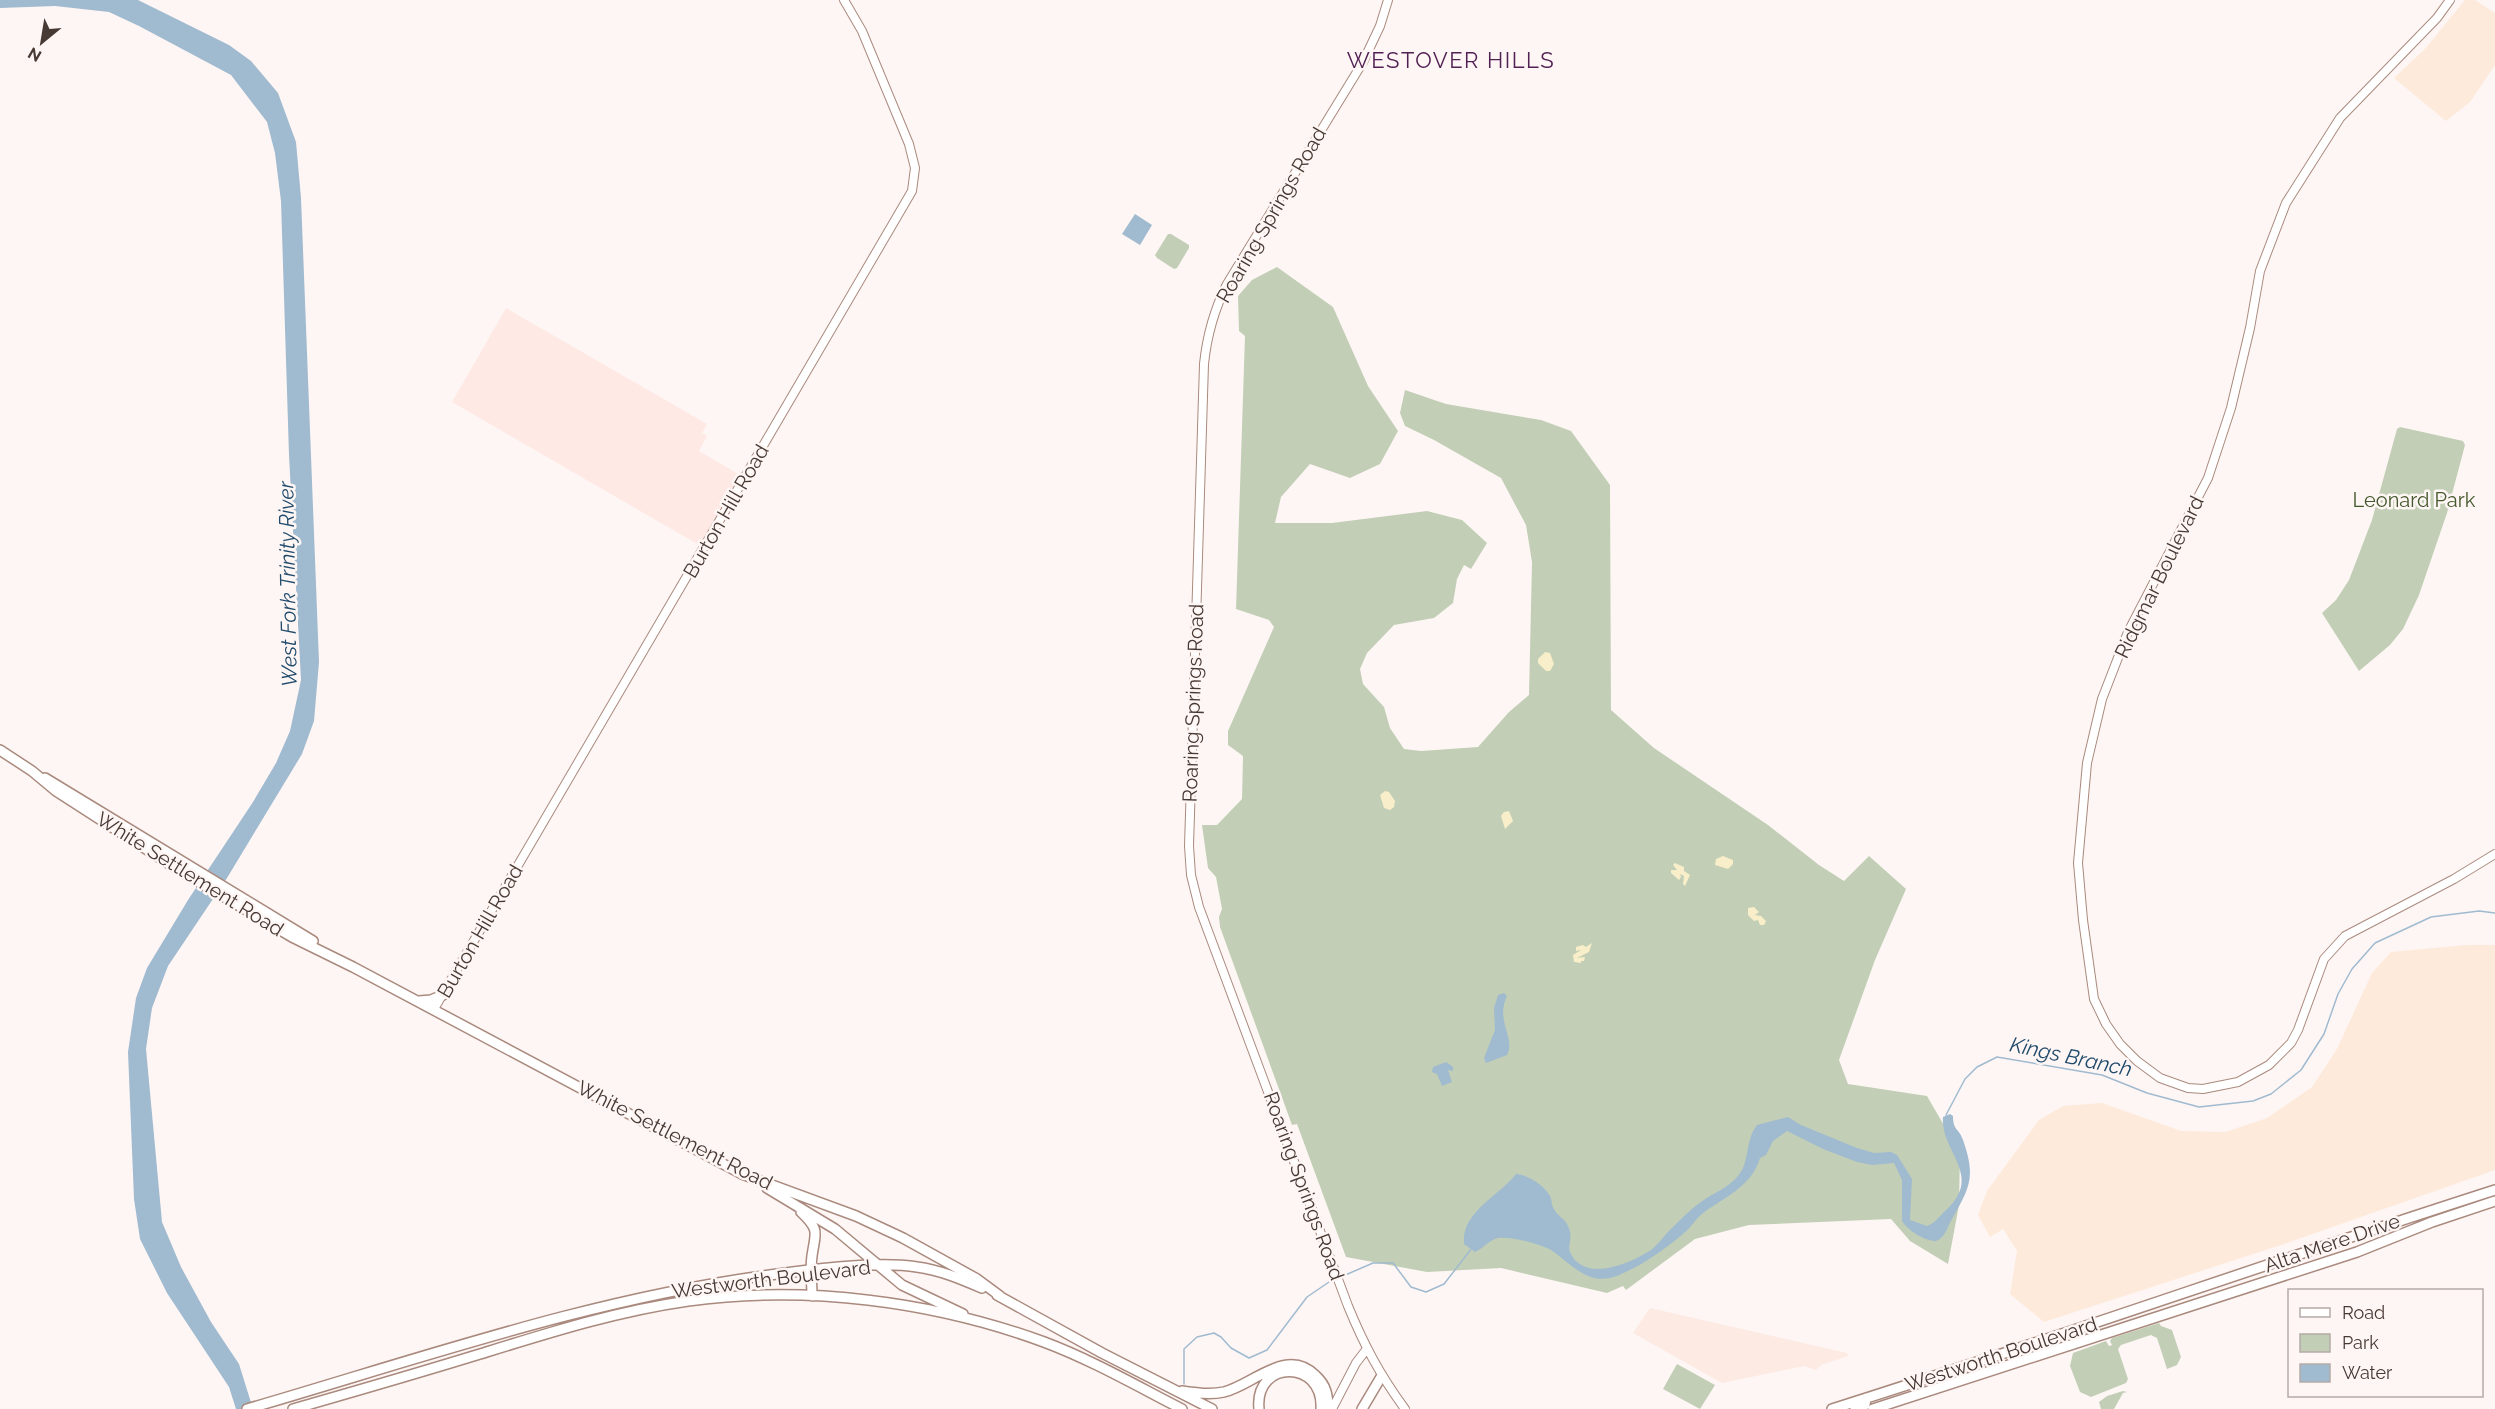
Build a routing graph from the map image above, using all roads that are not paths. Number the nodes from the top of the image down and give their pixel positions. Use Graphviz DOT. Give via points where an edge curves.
graph roads {
  1 [pos="844,0"];
  2 [pos="1388,0"];
  3 [pos="2450,0"];
  4 [pos="0,750"];
  5 [pos="2495,854"];
  6 [pos="443,995"];
  7 [pos="419,1001"];
  8 [pos="434,1009"];
  9 [pos="755,1180"];
  10 [pos="2495,1190"];
  11 [pos="2495,1201"];
  12 [pos="791,1202"];
  13 [pos="812,1254"];
  14 [pos="879,1266"];
  15 [pos="811,1271"];
  16 [pos="785,1274"];
  17 [pos="812,1296"];
  18 [pos="1000,1296"];
  19 [pos="2170,1299"];
  20 [pos="2173,1311"];
  21 [pos="977,1321"];
  22 [pos="1077,1339"];
  23 [pos="1366,1350"];
  24 [pos="1071,1353"];
  25 [pos="1144,1374"];
  26 [pos="1381,1377"];
  27 [pos="1138,1386"];
  28 [pos="1172,1389"];
  29 [pos="1866,1398"];
  30 [pos="247,1409"];
  31 [pos="293,1409"];
  32 [pos="1182,1409"];
  33 [pos="1212,1409"];
  34 [pos="1259,1409"];
  35 [pos="1322,1409"];
  36 [pos="1330,1409"];
  37 [pos="1362,1409"];
  38 [pos="1405,1409"];
  39 [pos="1832,1409"];
  40 [pos="1855,1409"];
  41 [pos="1873,1409"];
  1 -- 6 [label="street, Burton Hill Road" via="862,31 909,144 915,168 912,191"];
  2 -- 23 [label="street, Roaring Springs Road" via="1363,62 1227,284 1208,334 1189,846 1199,907"];
  3 -- 5 [label="street, Ridgmar Boulevard" via="2340,118 2286,203 2260,271 2231,408 2208,478 2133,623 2102,699 2087,763 2079,863 2094,999 2120,1044 2160,1078 2203,1089 2238,1082 2269,1065 2291,1043 2324,959 2345,936"];
  4 -- 7 [label="main road, White Settlement Road" via="56,791 74,798 237,900"];
  6 -- 7 [label="main road"];
  6 -- 8 [label="street, Burton Hill Road"];
  7 -- 8 [label="main road, White Settlement Road"];
  8 -- 9 [label="main road, White Settlement Road"];
  9 -- 12 [label="main road"];
  9 -- 18 [label="main road, White Settlement Road" via="856,1216 903,1238"];
  10 -- 19 [label="main road, Alta Mere Drive"];
  11 -- 20 [label="main road, Alta Mere Drive" via="2357,1252"];
  12 -- 13 [label="main road" via="812,1223 816,1243"];
  12 -- 14 [label="main road" via="835,1229"];
  13 -- 15 [label="main road"];
  13 -- 16 [label="main road"];
  14 -- 15 [label="main road, Westworth Boulevard"];
  14 -- 18 [label="main road, Westworth Boulevard" via="940,1272"];
  14 -- 21 [label="main road" via="921,1296"];
  15 -- 16 [label="main road, Westworth Boulevard"];
  15 -- 17 [label="main road"];
  16 -- 30 [label="main road, Westworth Boulevard" via="622,1301"];
  17 -- 21 [label="main road, Westworth Boulevard" via="902,1305"];
  17 -- 31 [label="main road, Westworth Boulevard" via="722,1298 633,1311"];
  18 -- 22 [label="main road, Westworth Boulevard"];
  19 -- 29 [label="main road, Westworth Boulevard"];
  20 -- 41 [label="main road, Westworth Boulevard"];
  21 -- 24 [label="main road, Westworth Boulevard"];
  22 -- 24 [label="main road"];
  22 -- 25 [label="main road, Westworth Boulevard"];
  23 -- 26 [label="street, Roaring Springs Road"];
  23 -- 36 [label="street"];
  24 -- 27 [label="main road, Westworth Boulevard"];
  25 -- 27 [label="main road"];
  25 -- 28 [label="main road, Westworth Boulevard"];
  26 -- 37 [label="main road"];
  26 -- 38 [label="street, Roaring Springs Road"];
  27 -- 32 [label="main road, Westworth Boulevard"];
  28 -- 33 [label="main road, Westworth Boulevard"];
  28 -- 36 [label="main road" via="1201,1394 1225,1392 1277,1367 1298,1365 1313,1372 1324,1384"];
  29 -- 39 [label="main road, Westworth Boulevard"];
  29 -- 40 [label="main road" via="1865,1405"];
  34 -- 35 [label="main road" via="1259,1395 1267,1381 1280,1372 1309,1377 1317,1388"];
}
